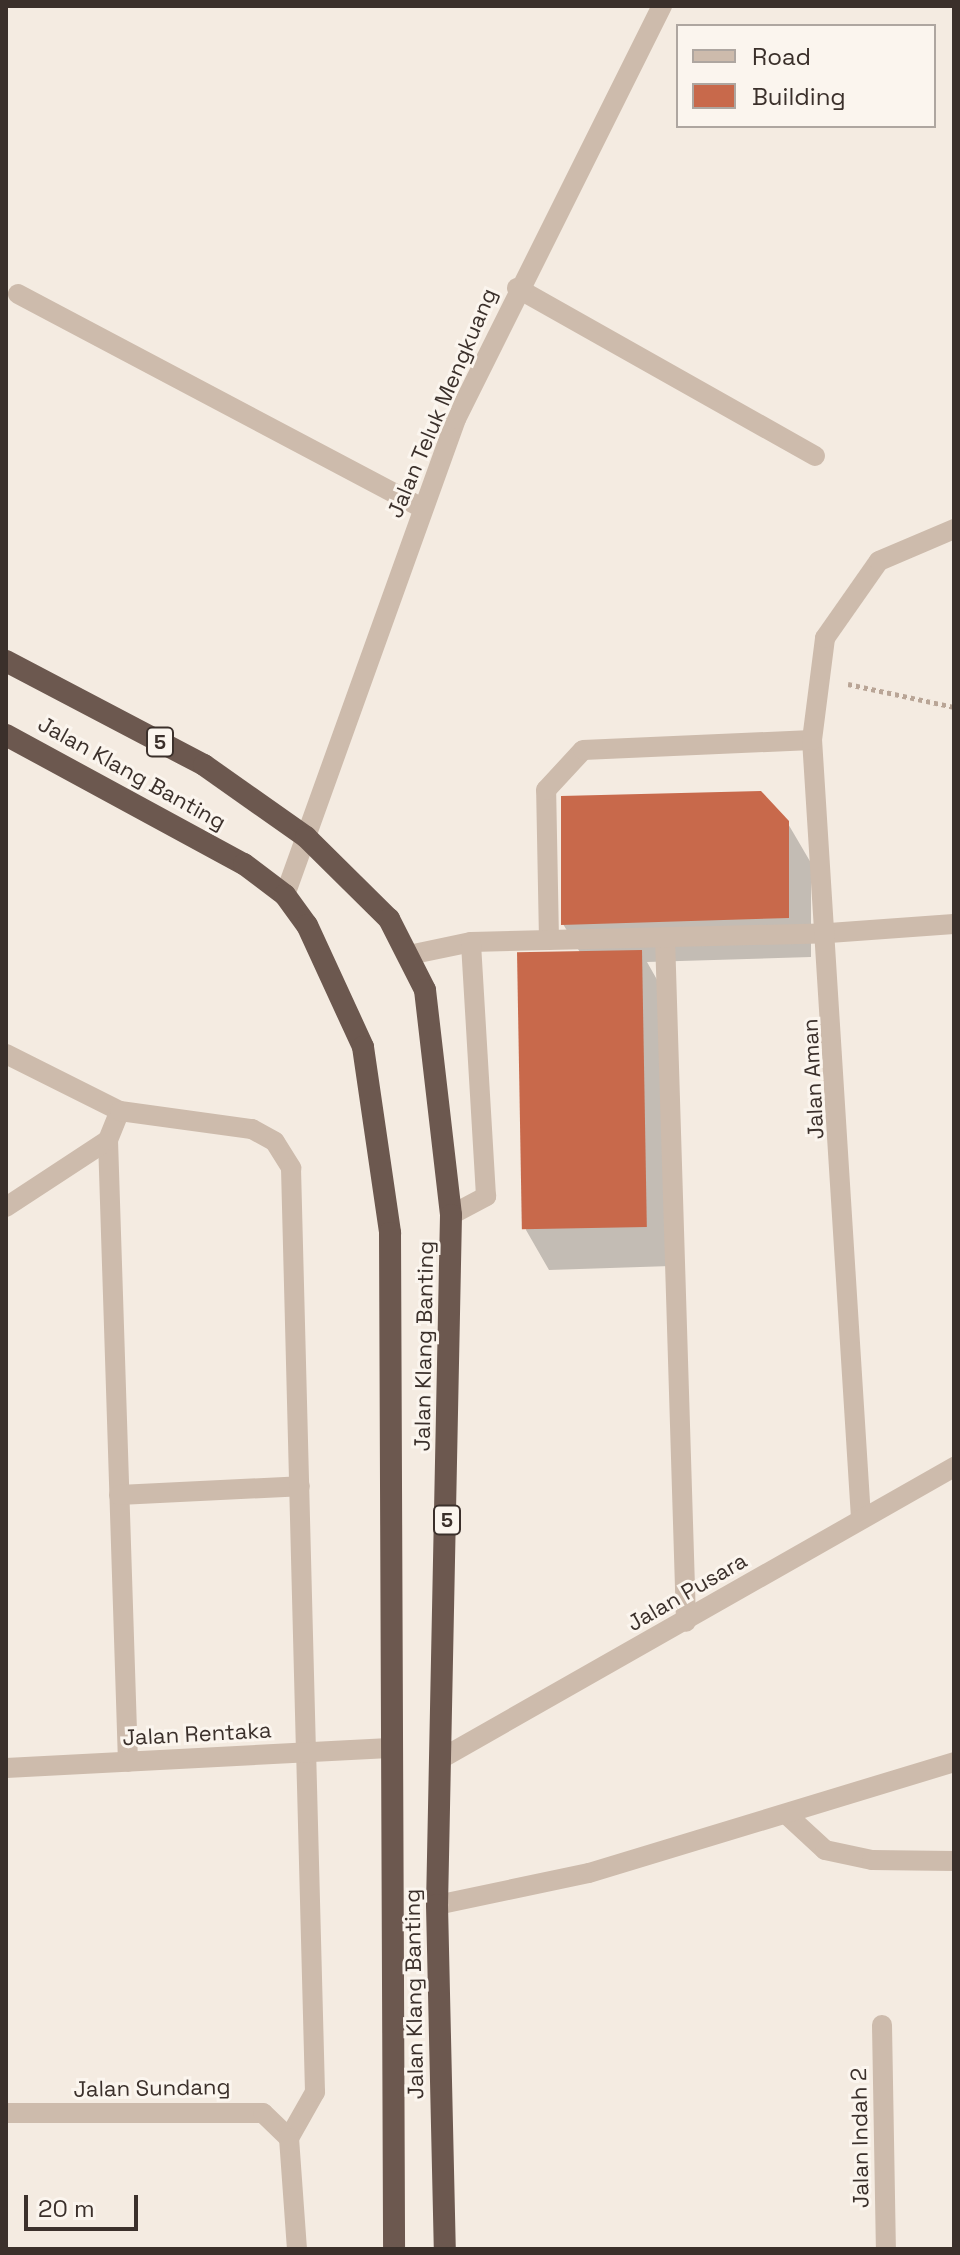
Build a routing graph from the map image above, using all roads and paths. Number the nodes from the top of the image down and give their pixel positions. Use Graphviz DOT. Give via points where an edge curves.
graph roads {
  1 [pos="662,6"];
  2 [pos="517,288"];
  3 [pos="18,294"];
  4 [pos="815,456"];
  5 [pos="421,507"];
  6 [pos="954,529"];
  7 [pos="6,661"];
  8 [pos="819,680"];
  9 [pos="954,707"];
  10 [pos="6,735"];
  11 [pos="812,740"];
  12 [pos="306,837"];
  13 [pos="285,895"];
  14 [pos="954,924"];
  15 [pos="829,933"];
  16 [pos="665,937"];
  17 [pos="549,940"];
  18 [pos="471,942"];
  19 [pos="409,955"];
  20 [pos="6,1054"];
  21 [pos="120,1111"];
  22 [pos="108,1140"];
  23 [pos="6,1207"];
  24 [pos="451,1215"];
  25 [pos="954,1467"];
  26 [pos="300,1486"];
  27 [pos="119,1495"];
  28 [pos="861,1518"];
  29 [pos="686,1622"];
  30 [pos="389,1748"];
  31 [pos="306,1753"];
  32 [pos="444,1757"];
  33 [pos="128,1762"];
  34 [pos="954,1762"];
  35 [pos="6,1768"];
  36 [pos="786,1814"];
  37 [pos="954,1861"];
  38 [pos="437,1905"];
  39 [pos="882,2025"];
  40 [pos="6,2113"];
  41 [pos="289,2138"];
  42 [pos="297,2249"];
  43 [pos="394,2249"];
  44 [pos="445,2249"];
  45 [pos="886,2249"];
  1 -- 2 [label="street, Jalan Teluk Mengkuang"];
  2 -- 4 [label="street"];
  2 -- 5 [label="street, Jalan Teluk Mengkuang"];
  3 -- 5 [label="street"];
  5 -- 12 [label="street, Jalan Teluk Mengkuang"];
  6 -- 8 [label="street, Jalan Aman" via="879,561 825,638"];
  7 -- 12 [label="highway, Jalan Klang Banting / 5" via="204,765"];
  8 -- 9 [label="path"];
  8 -- 11 [label="street, Jalan Aman"];
  10 -- 13 [label="highway, Jalan Klang Banting" via="244,864"];
  11 -- 15 [label="street, Jalan Aman"];
  11 -- 17 [label="street" via="583,750 546,790"];
  12 -- 13 [label="street, Jalan Teluk Mengkuang"];
  12 -- 19 [label="highway, Jalan Klang Banting / 5" via="364,888"];
  13 -- 30 [label="highway, Jalan Klang Banting" via="307,925 363,1047 390,1233"];
  14 -- 15 [label="street"];
  15 -- 16 [label="street"];
  15 -- 28 [label="street, Jalan Aman"];
  16 -- 17 [label="street"];
  16 -- 29 [label="street"];
  17 -- 18 [label="street"];
  18 -- 19 [label="street"];
  18 -- 24 [label="street" via="486,1196"];
  19 -- 24 [label="highway, Jalan Klang Banting / 5" via="432,1020"];
  20 -- 21 [label="street"];
  21 -- 22 [label="street"];
  21 -- 26 [label="street" via="252,1129 275,1142 291,1168"];
  22 -- 23 [label="street"];
  22 -- 27 [label="street"];
  24 -- 32 [label="highway, Jalan Klang Banting / 5"];
  25 -- 28 [label="street, Jalan Pusara"];
  26 -- 27 [label="street"];
  26 -- 31 [label="street"];
  27 -- 33 [label="street"];
  28 -- 29 [label="street, Jalan Pusara"];
  29 -- 32 [label="street, Jalan Pusara"];
  30 -- 31 [label="street, Jalan Rentaka"];
  30 -- 43 [label="highway, Jalan Klang Banting"];
  31 -- 33 [label="street, Jalan Rentaka"];
  31 -- 41 [label="street" via="315,2092"];
  32 -- 38 [label="highway, Jalan Klang Banting / 5"];
  33 -- 35 [label="street, Jalan Rentaka"];
  34 -- 36 [label="street"];
  36 -- 37 [label="street" via="825,1850 872,1860"];
  36 -- 38 [label="street" via="589,1873"];
  38 -- 44 [label="highway, Jalan Klang Banting / 5"];
  39 -- 45 [label="street, Jalan Indah 2"];
  40 -- 41 [label="street, Jalan Sundang" via="219,2108 263,2113"];
  41 -- 42 [label="street"];
}
